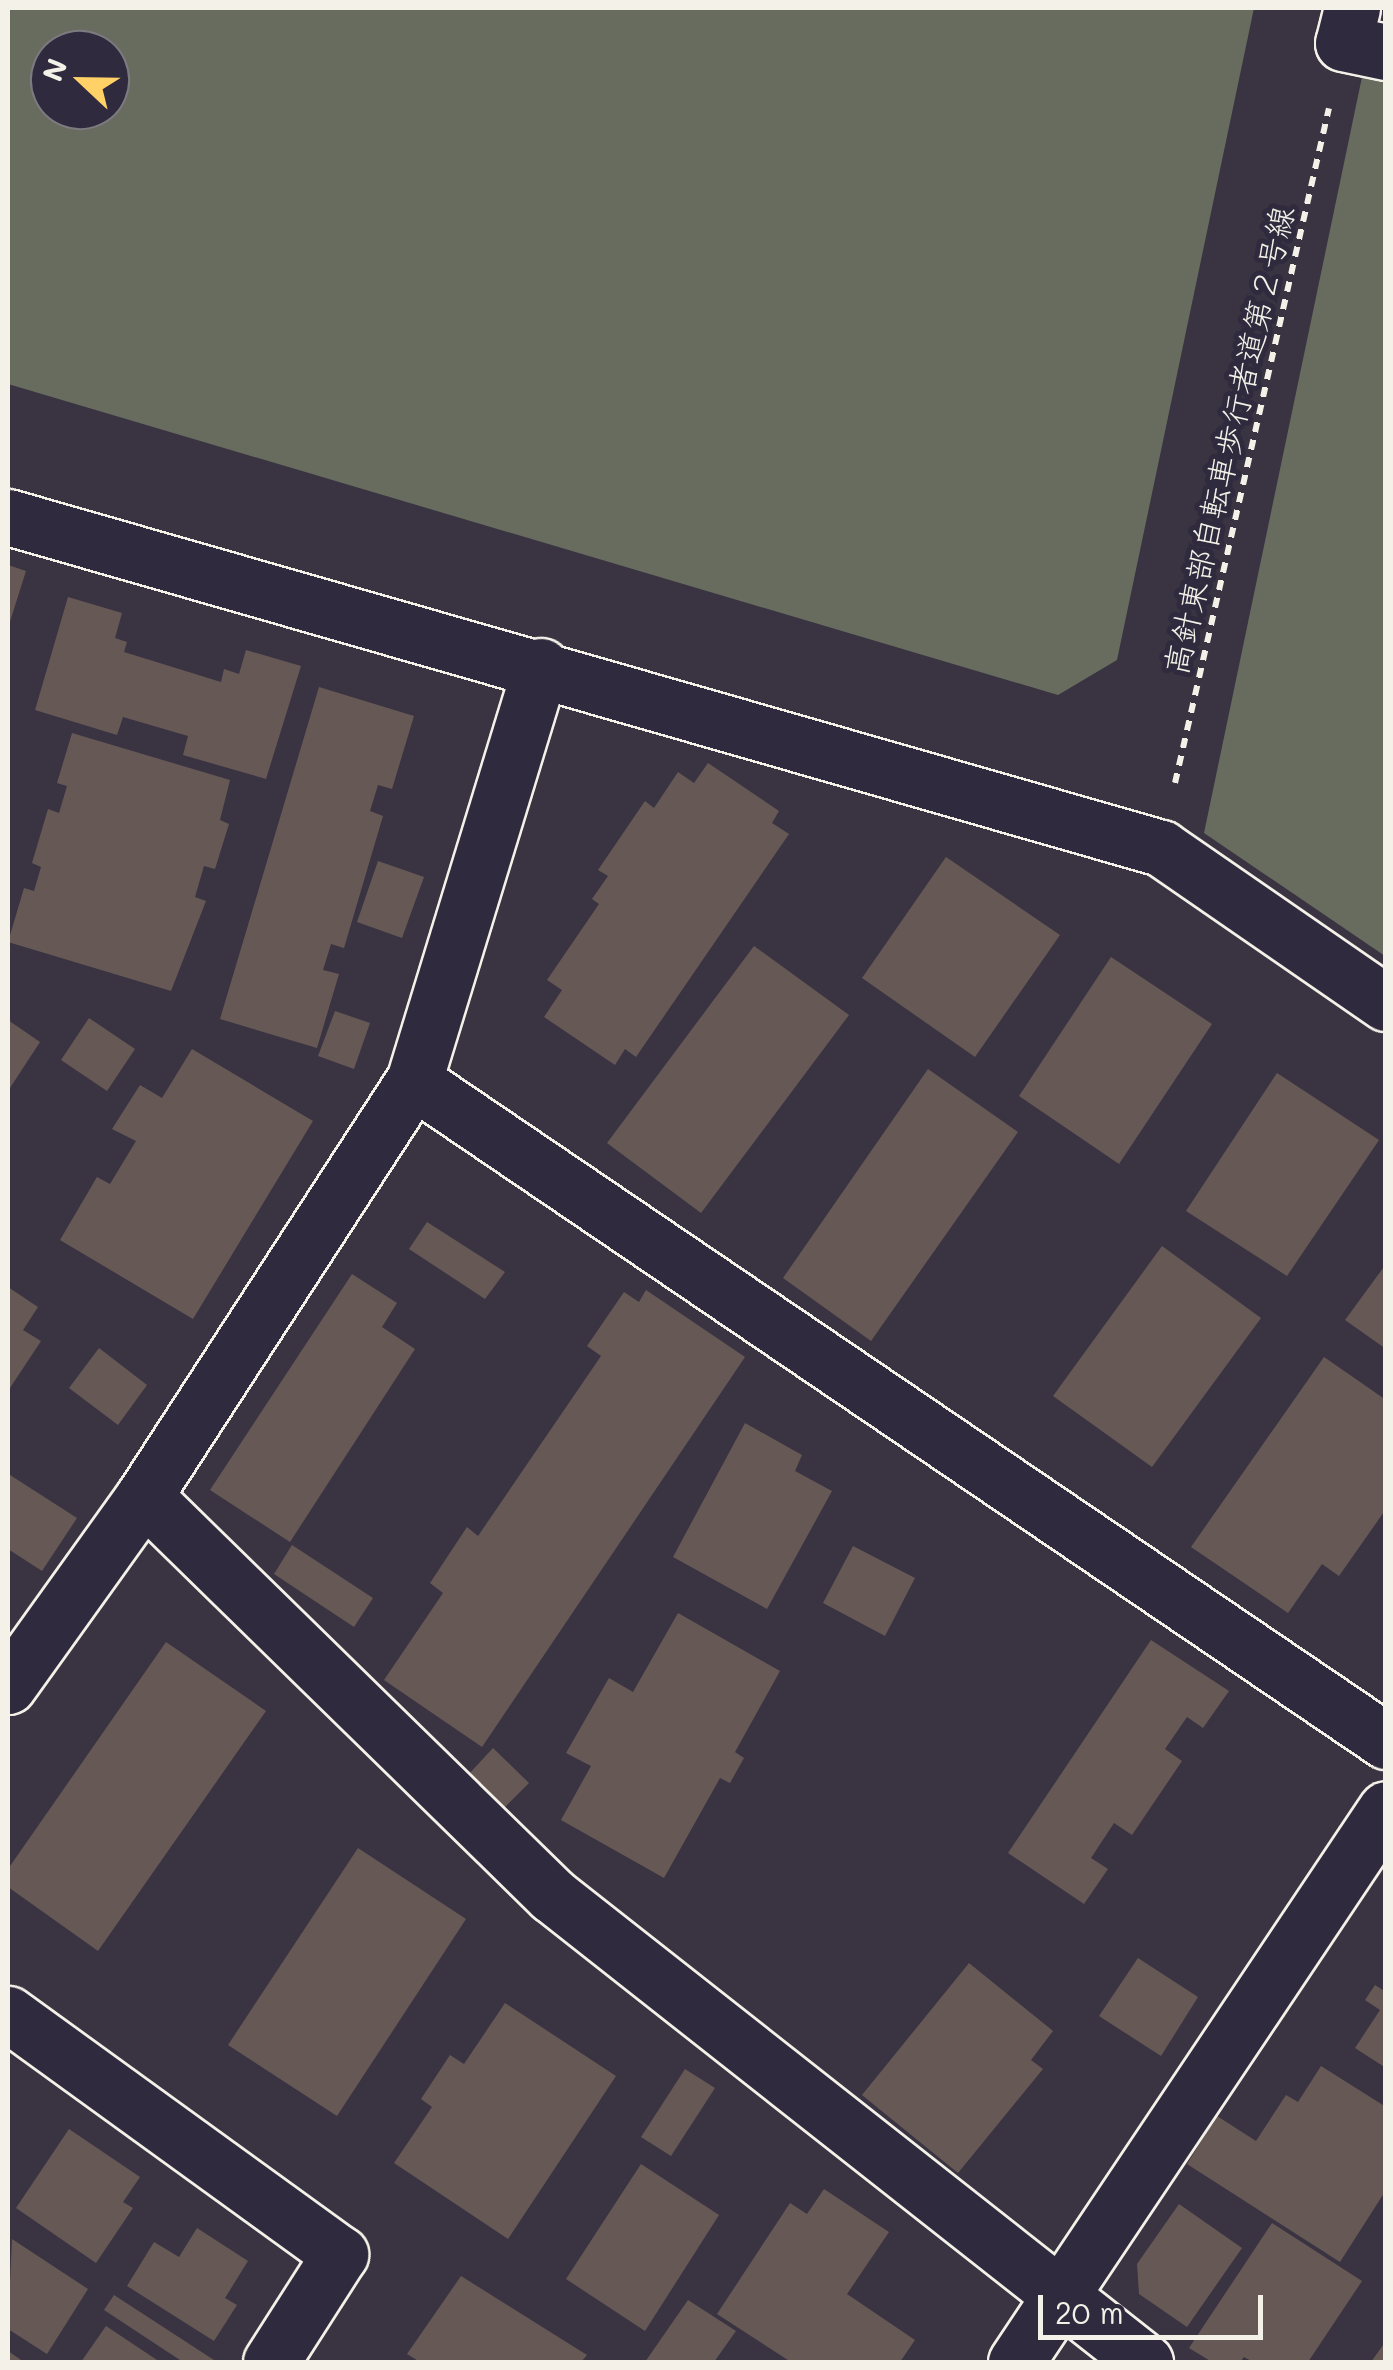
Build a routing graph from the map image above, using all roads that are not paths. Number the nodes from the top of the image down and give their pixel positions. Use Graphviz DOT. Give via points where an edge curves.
graph roads {
  1 [pos="8,517"];
  2 [pos="541,666"];
  3 [pos="1386,1003"];
  4 [pos="414,1081"];
  5 [pos="144,1496"];
  6 [pos="8,1686"];
  7 [pos="1386,1742"];
  8 [pos="1386,1809"];
  9 [pos="8,2014"];
  10 [pos="1061,2296"];
  11 [pos="271,2362"];
  12 [pos="1016,2362"];
  13 [pos="1145,2362"];
  1 -- 2 [label="street"];
  2 -- 3 [label="street" via="1160,848"];
  2 -- 4 [label="street"];
  4 -- 5 [label="street"];
  4 -- 7 [label="street"];
  5 -- 6 [label="street"];
  5 -- 10 [label="street" via="552,1895"];
  8 -- 10 [label="street"];
  9 -- 11 [label="street" via="340,2254"];
  10 -- 12 [label="street"];
  10 -- 13 [label="street"];
}
